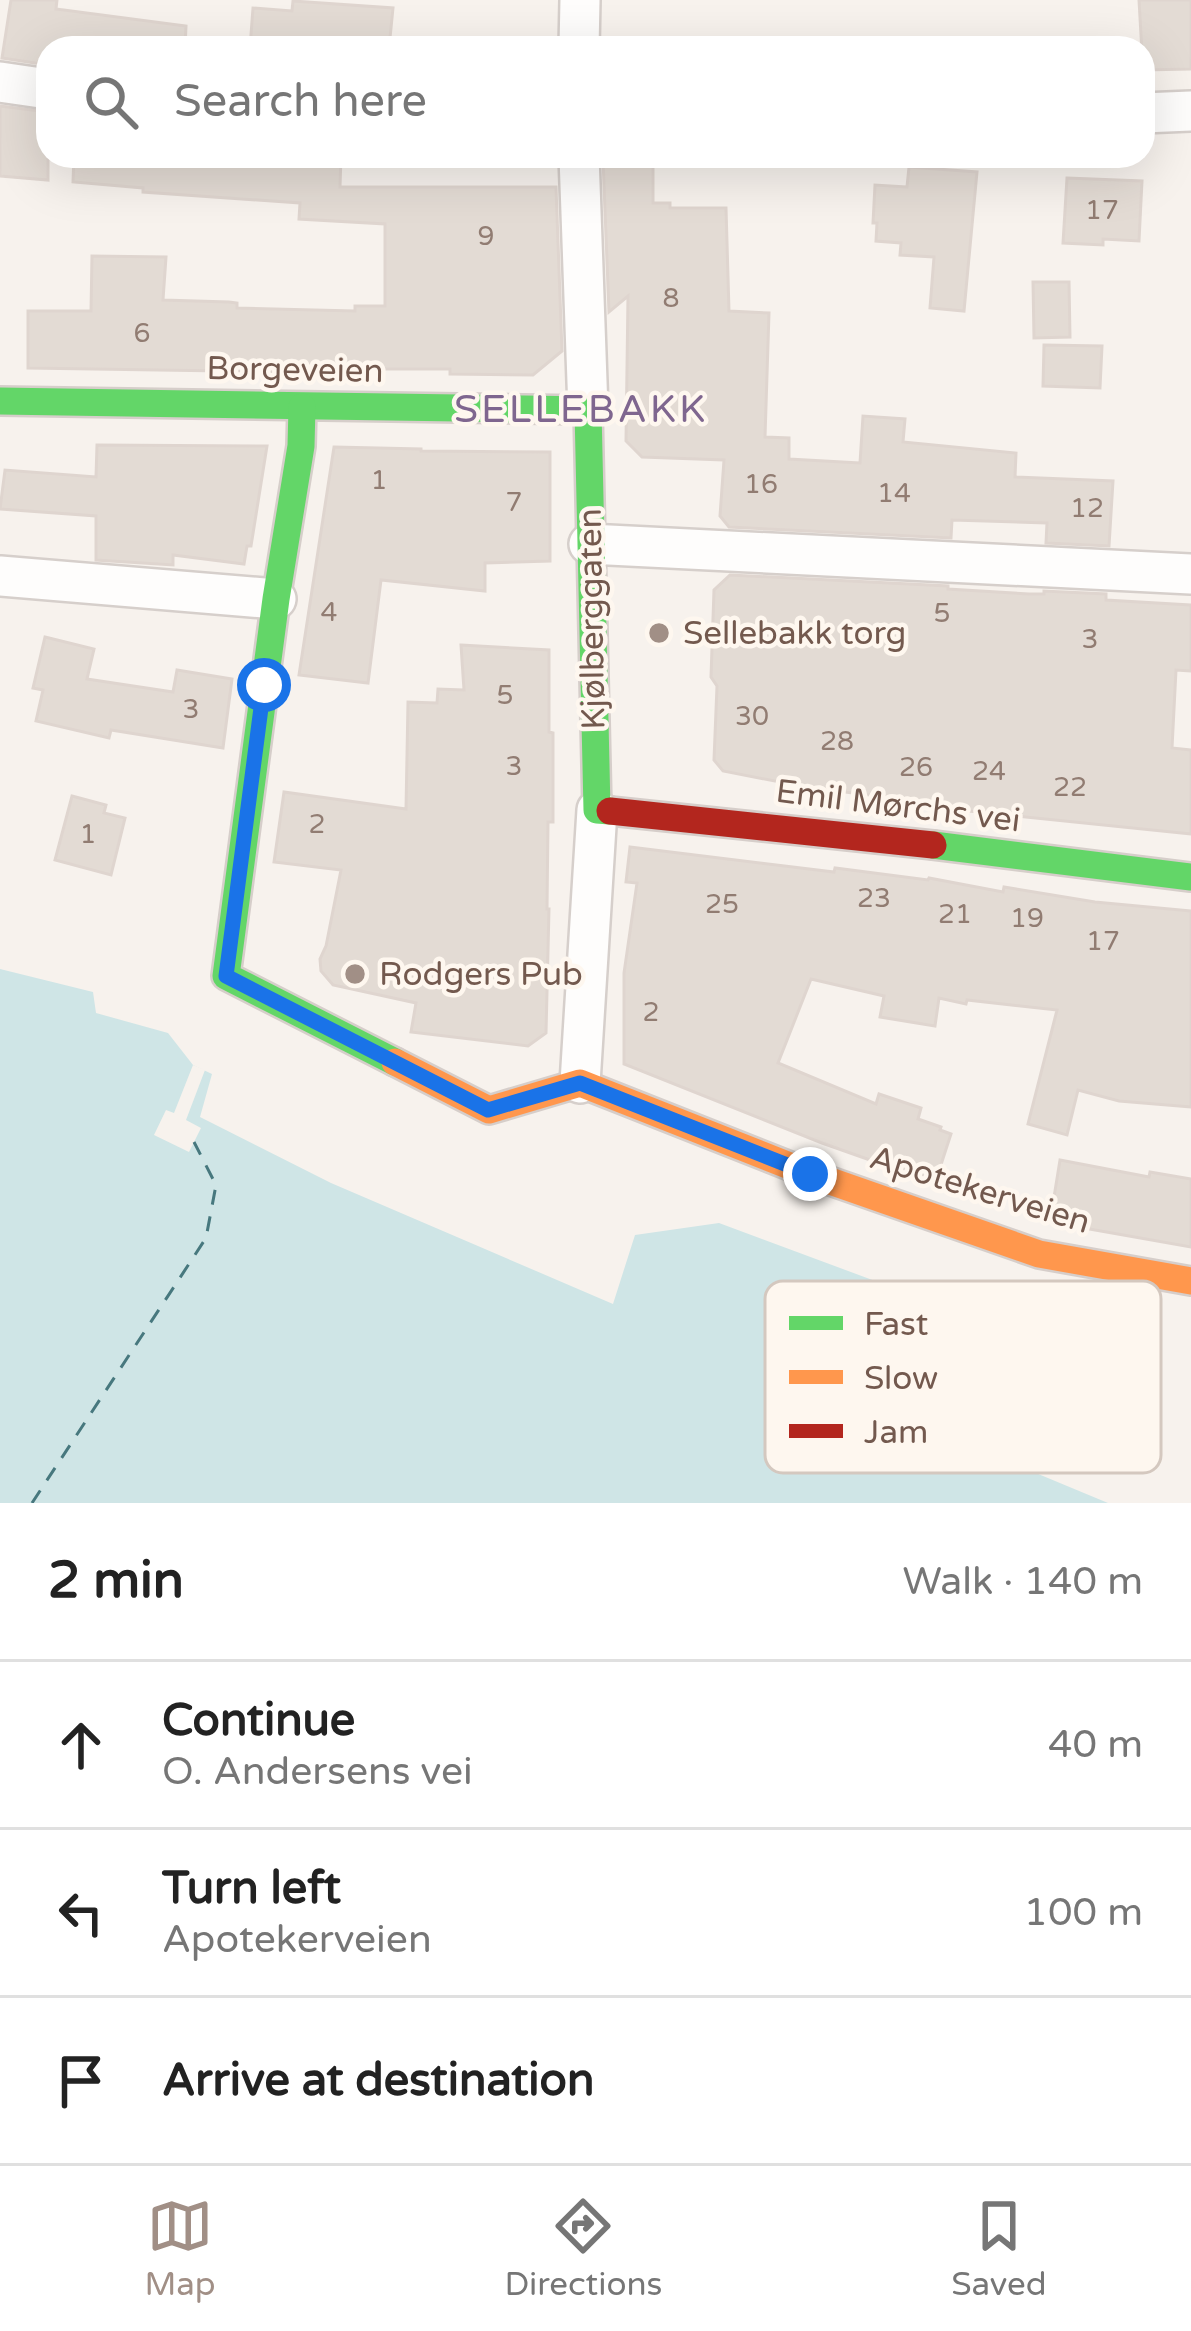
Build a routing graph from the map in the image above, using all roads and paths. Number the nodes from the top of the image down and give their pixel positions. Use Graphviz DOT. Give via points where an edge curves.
graph roads {
  1 [pos="580,0"];
  2 [pos="580,36"];
  3 [pos="0,82"];
  4 [pos="36,86"];
  5 [pos="1191,111"];
  6 [pos="1155,112"];
  7 [pos="579,168"];
  8 [pos="0,401"];
  9 [pos="302,407"];
  10 [pos="588,410"];
  11 [pos="589,544"];
  12 [pos="1191,574"];
  13 [pos="0,576"];
  14 [pos="276,599"];
  15 [pos="597,809"];
  16 [pos="1191,877"];
  17 [pos="580,1083"];
  18 [pos="1191,1281"];
  1 -- 2 [label="street"];
  3 -- 4 [label="street"];
  5 -- 6 [label="street"];
  7 -- 10 [label="street, Kjølberggaten"];
  8 -- 9 [label="street, Borgeveien"];
  9 -- 10 [label="street, Borgeveien"];
  9 -- 14 [label="street"];
  10 -- 11 [label="street, Kjølberggaten"];
  11 -- 12 [label="street"];
  11 -- 15 [label="street, Kjølberggaten"];
  13 -- 14 [label="street"];
  14 -- 17 [label="street" via="226,976 488,1110"];
  15 -- 16 [label="street, Emil Mørchs vei"];
  15 -- 17 [label="street, Kjølberggaten"];
  17 -- 18 [label="street, Apotekerveien" via="1040,1254"];
}
